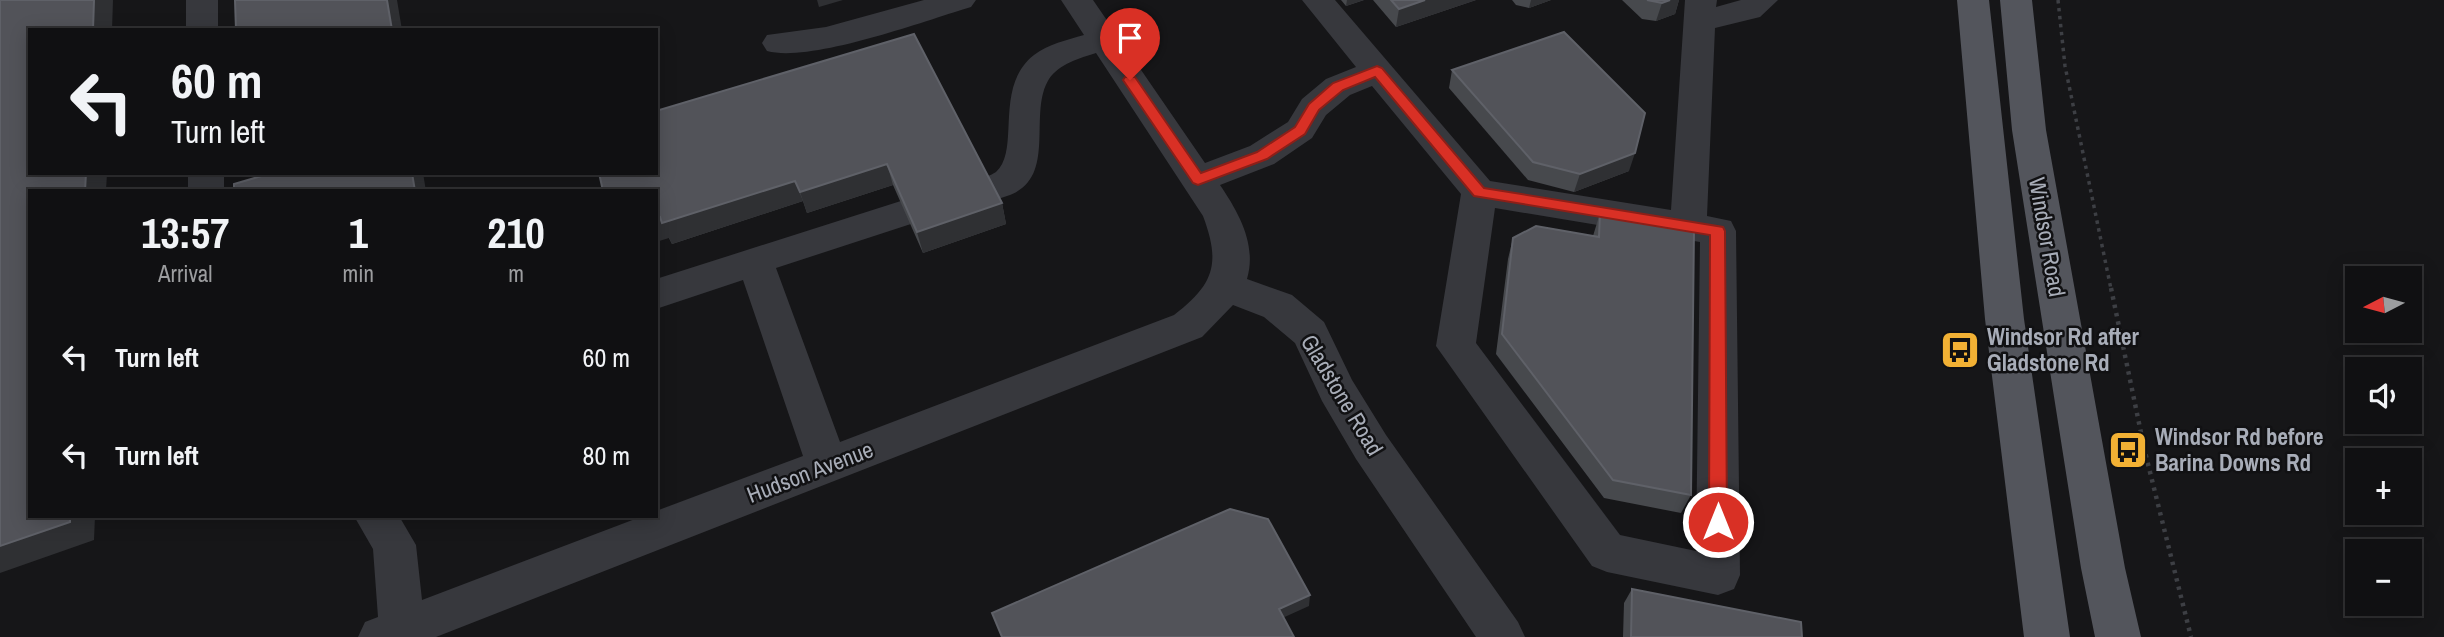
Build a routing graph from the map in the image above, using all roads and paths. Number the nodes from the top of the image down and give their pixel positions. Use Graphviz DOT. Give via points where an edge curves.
graph roads {
  1 [pos="202,0"];
  2 [pos="960,0"];
  3 [pos="1077,0"];
  4 [pos="1318,0"];
  5 [pos="1762,0"];
  6 [pos="1973,0"];
  7 [pos="2016,0"];
  8 [pos="2058,0"];
  9 [pos="1700,9"];
  10 [pos="202,28"];
  11 [pos="1103,41"];
  12 [pos="778,43"];
  13 [pos="1377,71"];
  14 [pos="1198,180"];
  15 [pos="988,189"];
  16 [pos="1479,192"];
  17 [pos="904,213"];
  18 [pos="1688,226"];
  19 [pos="755,261"];
  20 [pos="1226,287"];
  21 [pos="658,293"];
  22 [pos="827,465"];
  23 [pos="376,518"];
  24 [pos="392,633"];
  25 [pos="1502,637"];
  26 [pos="2047,637"];
  27 [pos="2119,637"];
  28 [pos="2191,637"];
  1 -- 10 [label="street"];
  2 -- 12 [label="street" via="826,38"];
  3 -- 11 [label="street"];
  4 -- 13 [label="street"];
  5 -- 9 [label="street" via="1736,14"];
  6 -- 26 [label="main road, Windsor Road" via="1982,120 2021,457"];
  7 -- 27 [label="main road, Windsor Road" via="2029,130 2103,568"];
  8 -- 28 [label="path" via="2065,66 2143,438"];
  9 -- 18 [label="street"];
  11 -- 14 [label="street"];
  11 -- 15 [label="street" via="1059,55 1029,81 1020,166 1008,181"];
  13 -- 14 [label="street" via="1338,87 1314,107 1300,130 1262,155"];
  13 -- 16 [label="street"];
  14 -- 20 [label="street" via="1231,237 1232,263"];
  16 -- 18 [label="street"];
  16 -- 18 [label="street" via="1456,346 1607,552 1718,575 1718,231"];
  17 -- 19 [label="street"];
  19 -- 21 [label="street"];
  19 -- 22 [label="street"];
  20 -- 22 [label="street, Hudson Avenue" via="1211,309 1188,326"];
  20 -- 25 [label="street, Gladstone Road" via="1278,306 1310,333 1371,447"];
  22 -- 24 [label="street, Hudson Avenue"];
  23 -- 24 [label="street" via="394,545"];
}
